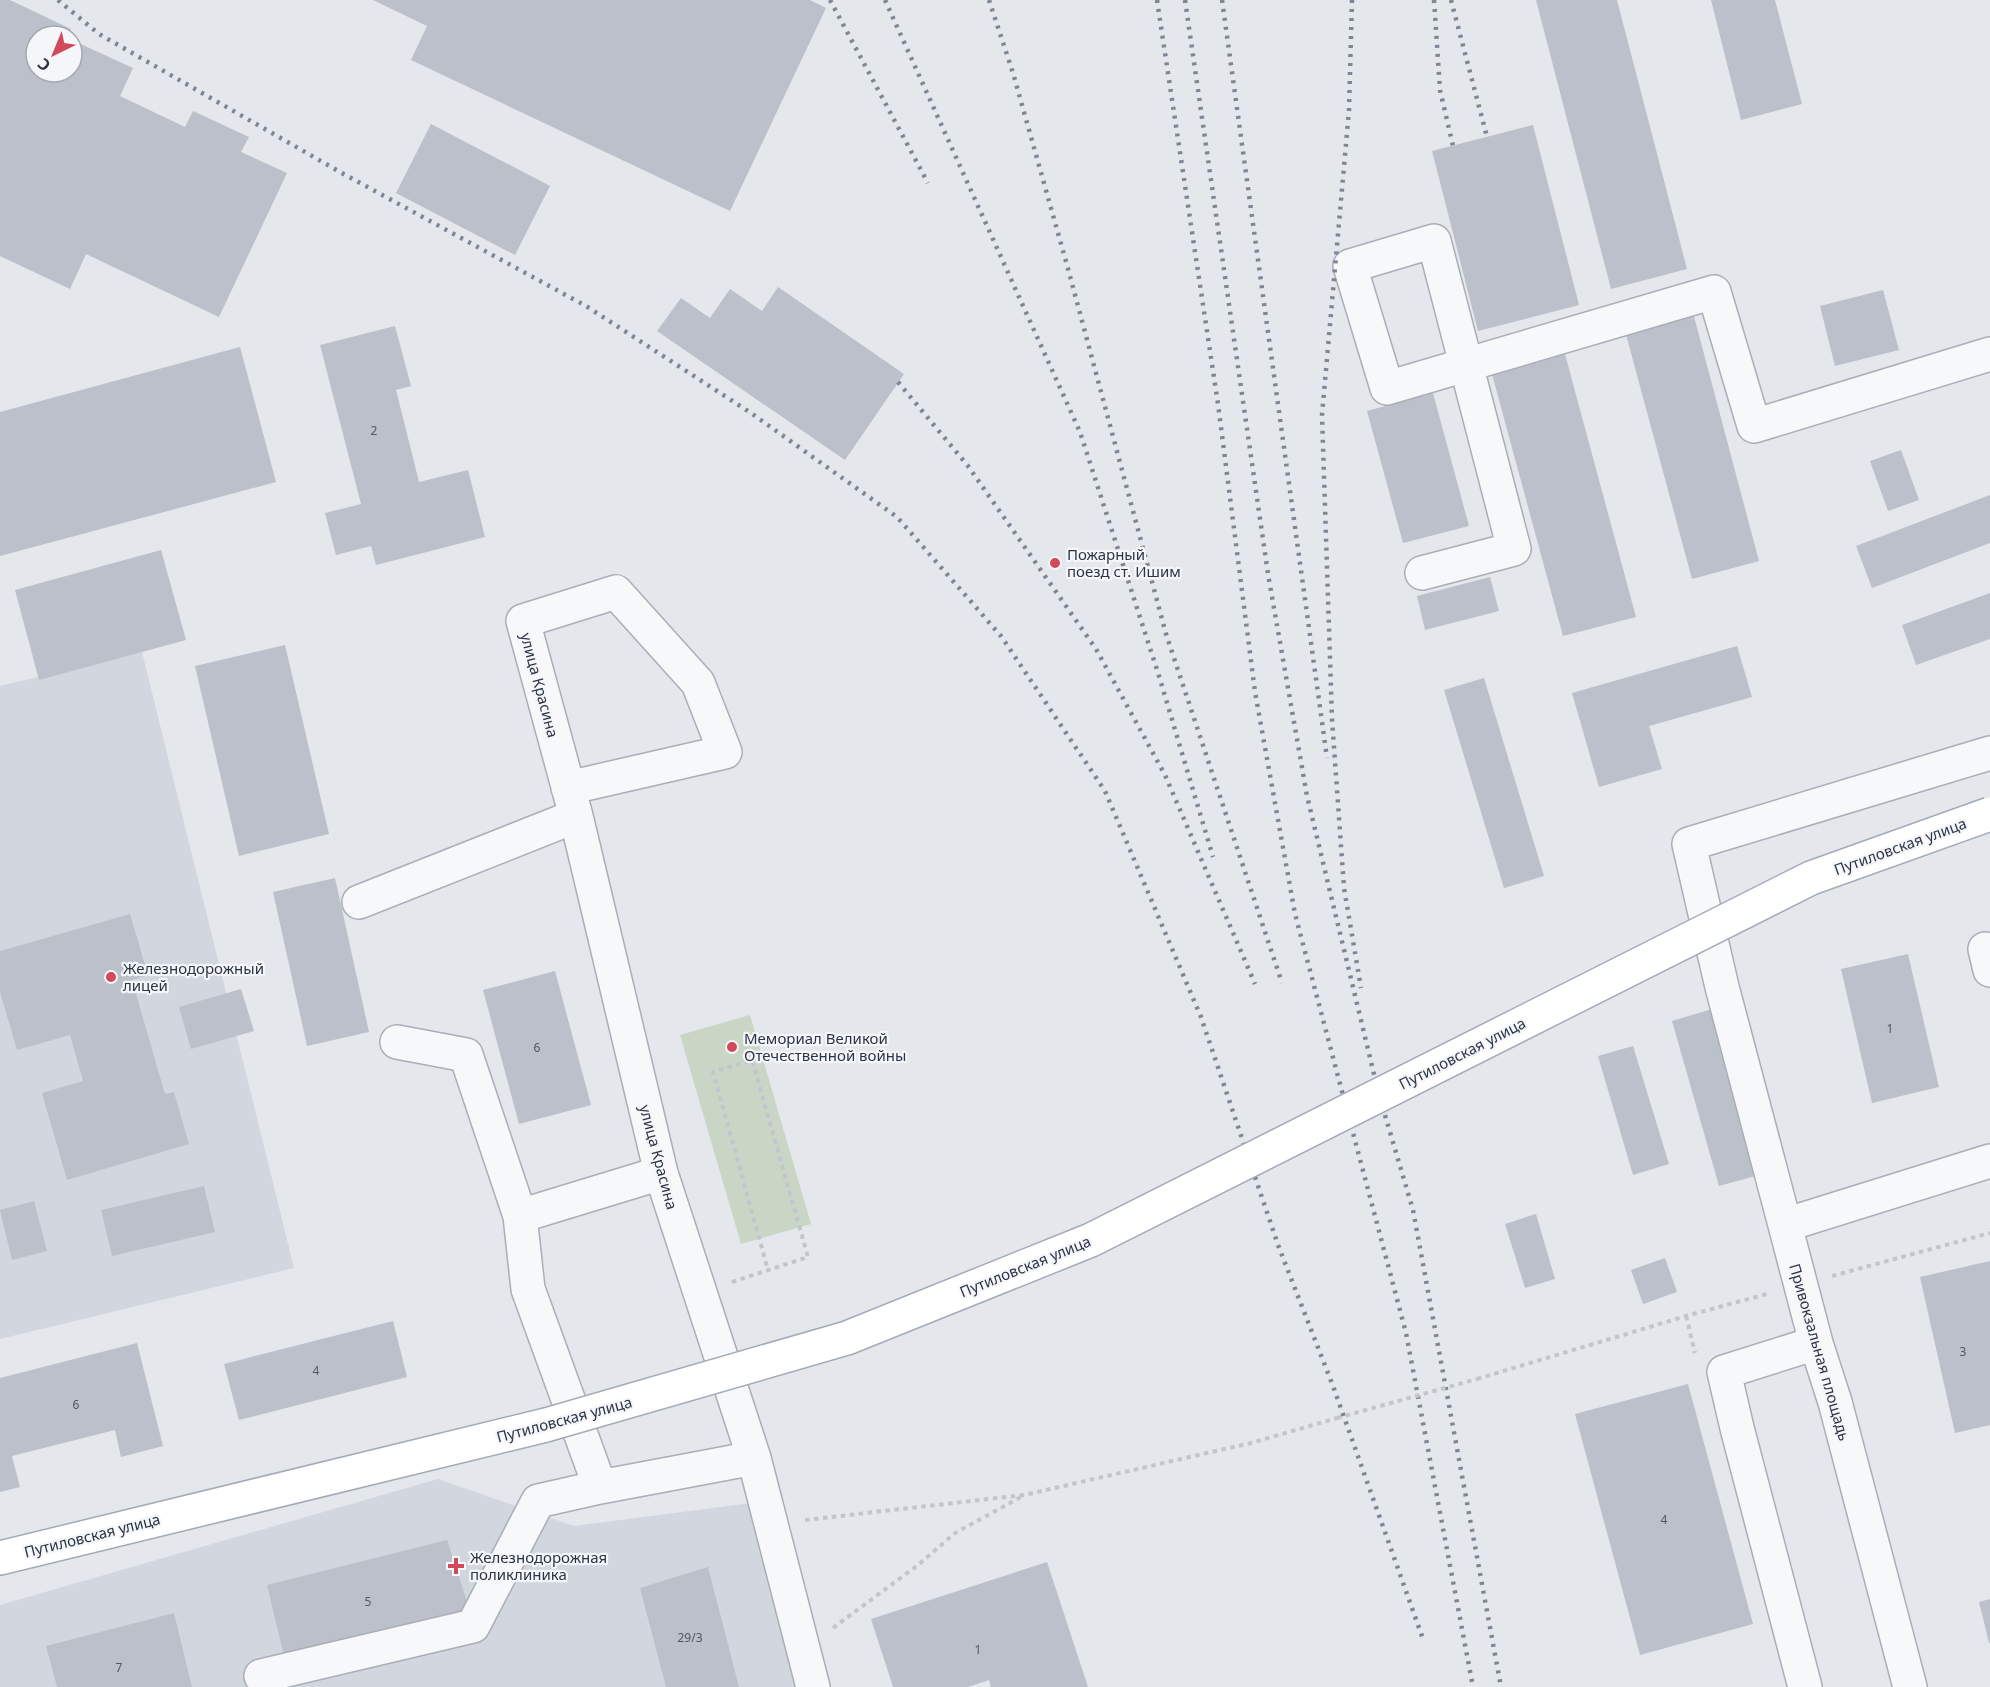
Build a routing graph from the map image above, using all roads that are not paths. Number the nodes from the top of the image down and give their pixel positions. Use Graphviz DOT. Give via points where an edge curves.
graph roads {
  1 [pos="1990,354"];
  2 [pos="1465,365"];
  3 [pos="1422,573"];
  4 [pos="1990,753"];
  5 [pos="572,802"];
  6 [pos="1990,814"];
  7 [pos="359,902"];
  8 [pos="397,1042"];
  9 [pos="1990,1161"];
  10 [pos="661,1173"];
  11 [pos="520,1216"];
  12 [pos="1785,1225"];
  13 [pos="1816,1343"];
  14 [pos="754,1458"];
  15 [pos="600,1487"];
  16 [pos="0,1558"];
  17 [pos="261,1676"];
  18 [pos="812,1683"];
  19 [pos="1806,1687"];
  20 [pos="1910,1687"];
  1 -- 2 [label="street" via="1754,426 1714,292"];
  2 -- 2 [label="street" via="1387,388 1350,266 1434,241"];
  2 -- 3 [label="street" via="1514,549"];
  4 -- 12 [label="street, Привокзальная площадь" via="1689,844"];
  5 -- 5 [label="street, улица Красина" via="523,621 616,592 698,683 725,752"];
  5 -- 7 [label="street"];
  5 -- 10 [label="street, улица Красина"];
  6 -- 16 [label="main road, Путиловская улица, bridge" via="1810,878 1091,1240 847,1338 546,1425"];
  8 -- 11 [label="street" via="466,1055"];
  9 -- 12 [label="street"];
  10 -- 11 [label="street"];
  10 -- 14 [label="street, улица Красина"];
  11 -- 15 [label="street" via="528,1289"];
  12 -- 13 [label="street, Привокзальная площадь"];
  13 -- 19 [label="street" via="1724,1372"];
  13 -- 20 [label="street, Привокзальная площадь"];
  14 -- 15 [label="street"];
  14 -- 18 [label="street, улица Красина"];
  15 -- 17 [label="street" via="538,1501 473,1626"];
}
